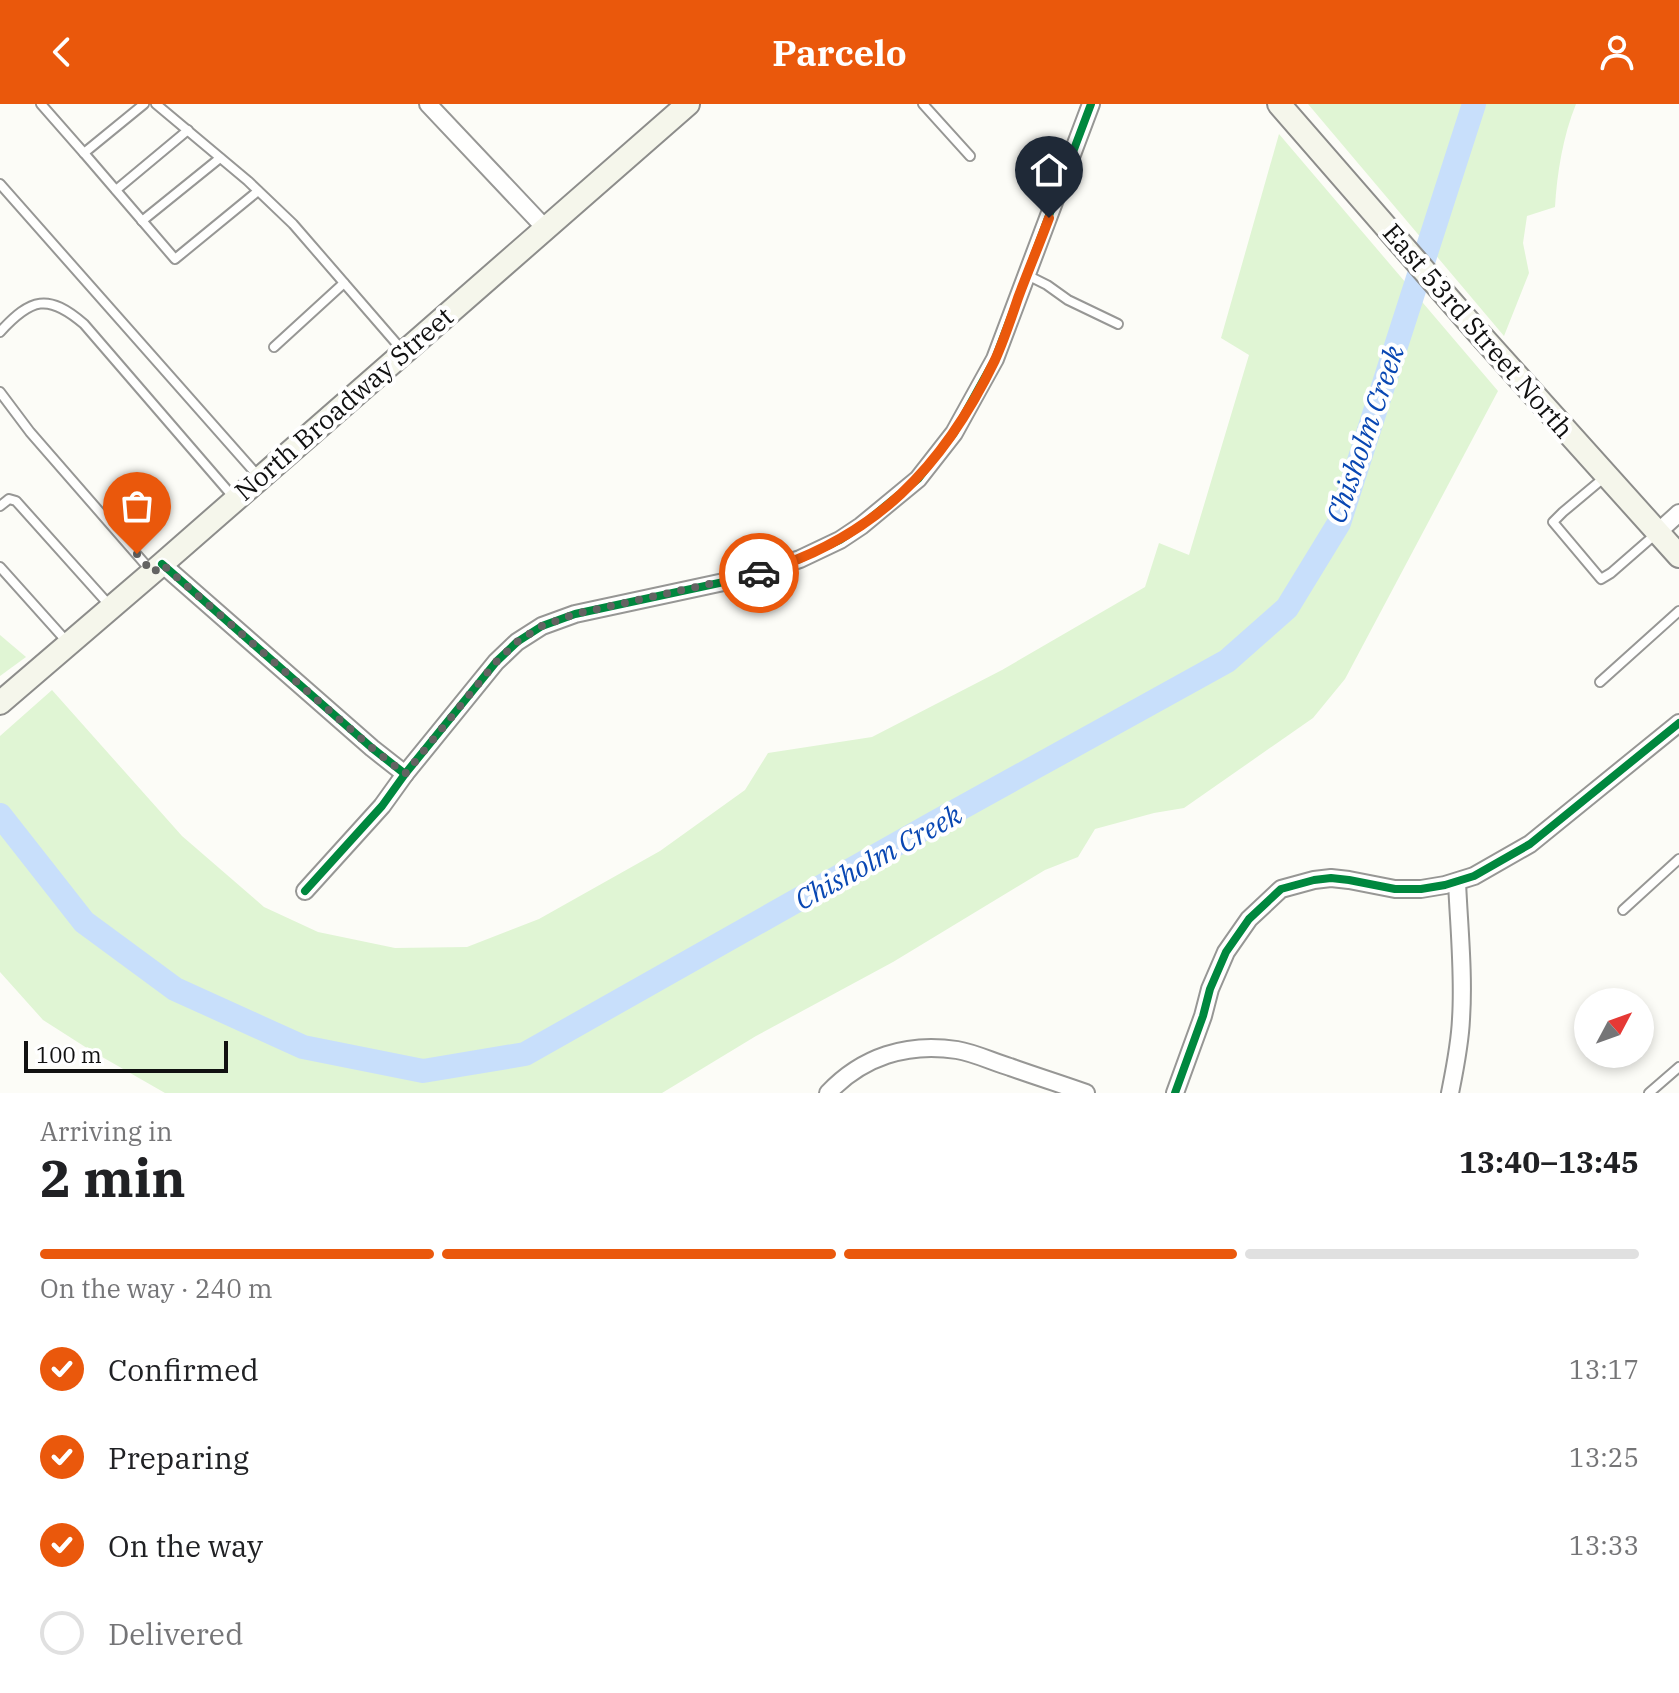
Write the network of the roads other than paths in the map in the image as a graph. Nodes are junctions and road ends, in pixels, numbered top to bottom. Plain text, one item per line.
1 (41, 104) edge
2 (144, 104) edge
3 (156, 104) edge
4 (428, 104) edge
5 (688, 104) edge
6 (923, 104) edge
7 (1091, 104) edge
8 (1279, 104) edge
9 (188, 130) junction
10 (84, 153) junction
11 (970, 156) dead end
12 (220, 158) junction
13 (0, 184) edge
14 (116, 190) junction
15 (258, 191) junction
16 (142, 221) junction
17 (546, 229) junction
18 (1027, 275) junction
19 (344, 283) junction
20 (1118, 324) dead end
21 (0, 332) edge
22 (274, 347) dead end
23 (404, 351) junction
24 (0, 392) edge
25 (1606, 475) junction
26 (260, 478) junction
27 (236, 499) junction
28 (0, 506) edge
29 (1679, 513) edge
30 (1658, 532) junction
31 (1679, 556) edge
32 (0, 567) edge
33 (157, 569) junction
34 (112, 608) junction
35 (1679, 611) edge
36 (70, 645) junction
37 (1600, 682) dead end
38 (0, 703) edge
39 (1678, 725) edge
40 (405, 774) junction
41 (1679, 859) edge
42 (1457, 882) junction
43 (305, 891) dead end
44 (1623, 910) dead end
45 (1679, 1067) edge
46 (828, 1093) edge
47 (1086, 1093) edge
48 (1175, 1093) edge
49 (1450, 1093) edge
50 (1649, 1093) edge

1 - 10 lane
2 - 10 lane
3 - 9 lane
4 - 17 street
5 - 17 main road, North Broadway Street
6 - 11 lane
7 - 18 street
8 - 25 main road, East 53rd Street North
9 - 12 lane
9 - 14 lane
10 - 14 lane
12 - 15 lane
12 - 16 lane
13 - 26 lane
14 - 16 lane
15 - 16 lane
15 - 19 lane
17 - 23 main road, North Broadway Street
18 - 20 lane
18 - 40 street
19 - 22 lane
19 - 23 lane
21 - 27 lane
23 - 26 main road, North Broadway Street
24 - 33 lane
25 - 30 main road, East 53rd Street North
25 - 30 lane
26 - 27 main road, North Broadway Street
27 - 33 main road, North Broadway Street
28 - 34 lane
29 - 30 street
30 - 31 main road, East 53rd Street North
32 - 36 lane
33 - 34 main road, North Broadway Street
33 - 40 street
34 - 36 main road, North Broadway Street
35 - 37 lane
36 - 38 main road, North Broadway Street
39 - 42 street
40 - 43 street
41 - 44 lane
42 - 48 street
42 - 49 street
45 - 50 lane
46 - 47 street

